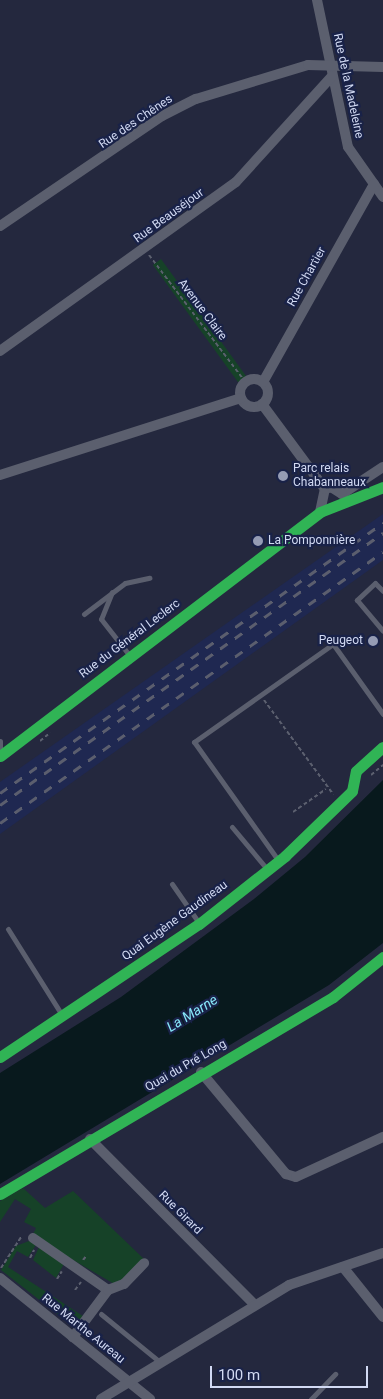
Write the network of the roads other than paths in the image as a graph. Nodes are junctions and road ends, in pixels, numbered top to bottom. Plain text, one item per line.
1 (317, 0) edge
2 (330, 65) junction
3 (383, 67) edge
4 (332, 76) junction
5 (374, 184) junction
6 (383, 197) edge
7 (0, 226) edge
8 (0, 351) edge
9 (262, 382) junction
10 (241, 398) junction
11 (262, 404) junction
12 (383, 467) edge
13 (0, 475) edge
14 (383, 487) edge
15 (324, 489) junction
16 (383, 495) edge
17 (331, 505) junction
18 (278, 545) junction
19 (149, 578) dead end
20 (383, 591) edge
21 (112, 592) junction
22 (84, 614) dead end
23 (383, 631) edge
24 (131, 656) junction
25 (383, 714) edge
26 (0, 741) edge
27 (383, 747) edge
28 (0, 748) edge
29 (0, 756) edge
30 (232, 827) dead end
31 (278, 861) junction
32 (267, 870) junction
33 (172, 884) dead end
34 (199, 924) junction
35 (8, 929) dead end
36 (383, 957) edge
37 (62, 1016) junction
38 (0, 1057) edge
39 (201, 1072) junction
40 (383, 1136) edge
41 (90, 1139) junction
42 (0, 1194) edge
43 (33, 1238) road end
44 (383, 1252) edge
45 (144, 1264) dead end
46 (343, 1267) junction
47 (0, 1278) edge
48 (108, 1290) junction
49 (254, 1304) junction
50 (101, 1314) dead end
51 (383, 1317) edge
52 (73, 1337) junction
53 (161, 1363) junction
54 (334, 1374) dead end
55 (129, 1382) junction
56 (101, 1399) edge
57 (150, 1399) edge
58 (311, 1399) edge

1 - 2 street, Rue de la Madeleine
2 - 3 street, Rue des Chênes
2 - 4 street, Rue de la Madeleine
2 - 7 street, Rue des Chênes
4 - 5 street, Rue de la Madeleine
4 - 8 street, Rue Beauséjour
5 - 6 street, Rue de la Madeleine
5 - 9 street, Rue Chartier
9 - 10 street
9 - 11 street
10 - 11 street
10 - 13 street
11 - 15 street
12 - 17 street
14 - 17 street
15 - 17 street
15 - 17 street
16 - 17 street
17 - 18 street
17 - 18 street
18 - 24 street, Rue du Général Leclerc
19 - 21 lane
20 - 23 lane
21 - 22 lane
21 - 24 lane
24 - 29 street, Rue du Général Leclerc
25 - 31 lane
26 - 28 lane
27 - 31 street, Quai Eugène Gaudineau
30 - 32 lane
31 - 32 street, Quai Eugène Gaudineau
32 - 34 street, Quai Eugène Gaudineau
33 - 34 lane
34 - 37 street, Quai Eugène Gaudineau
35 - 37 lane
36 - 39 street, Quai du Pré Long
37 - 38 street, Quai Eugène Gaudineau
39 - 40 street
39 - 41 street, Quai du Pré Long
41 - 42 street, Quai du Pré Long
41 - 49 street, Rue Girard
43 - 48 street
44 - 46 street
45 - 48 street
46 - 49 street
46 - 51 street
47 - 52 street, Rue Marthe Aureau
48 - 52 street
49 - 53 street
50 - 53 lane
52 - 55 street, Rue Marthe Aureau
53 - 55 street
54 - 58 lane
55 - 56 street
55 - 57 street, Rue Marthe Aureau

